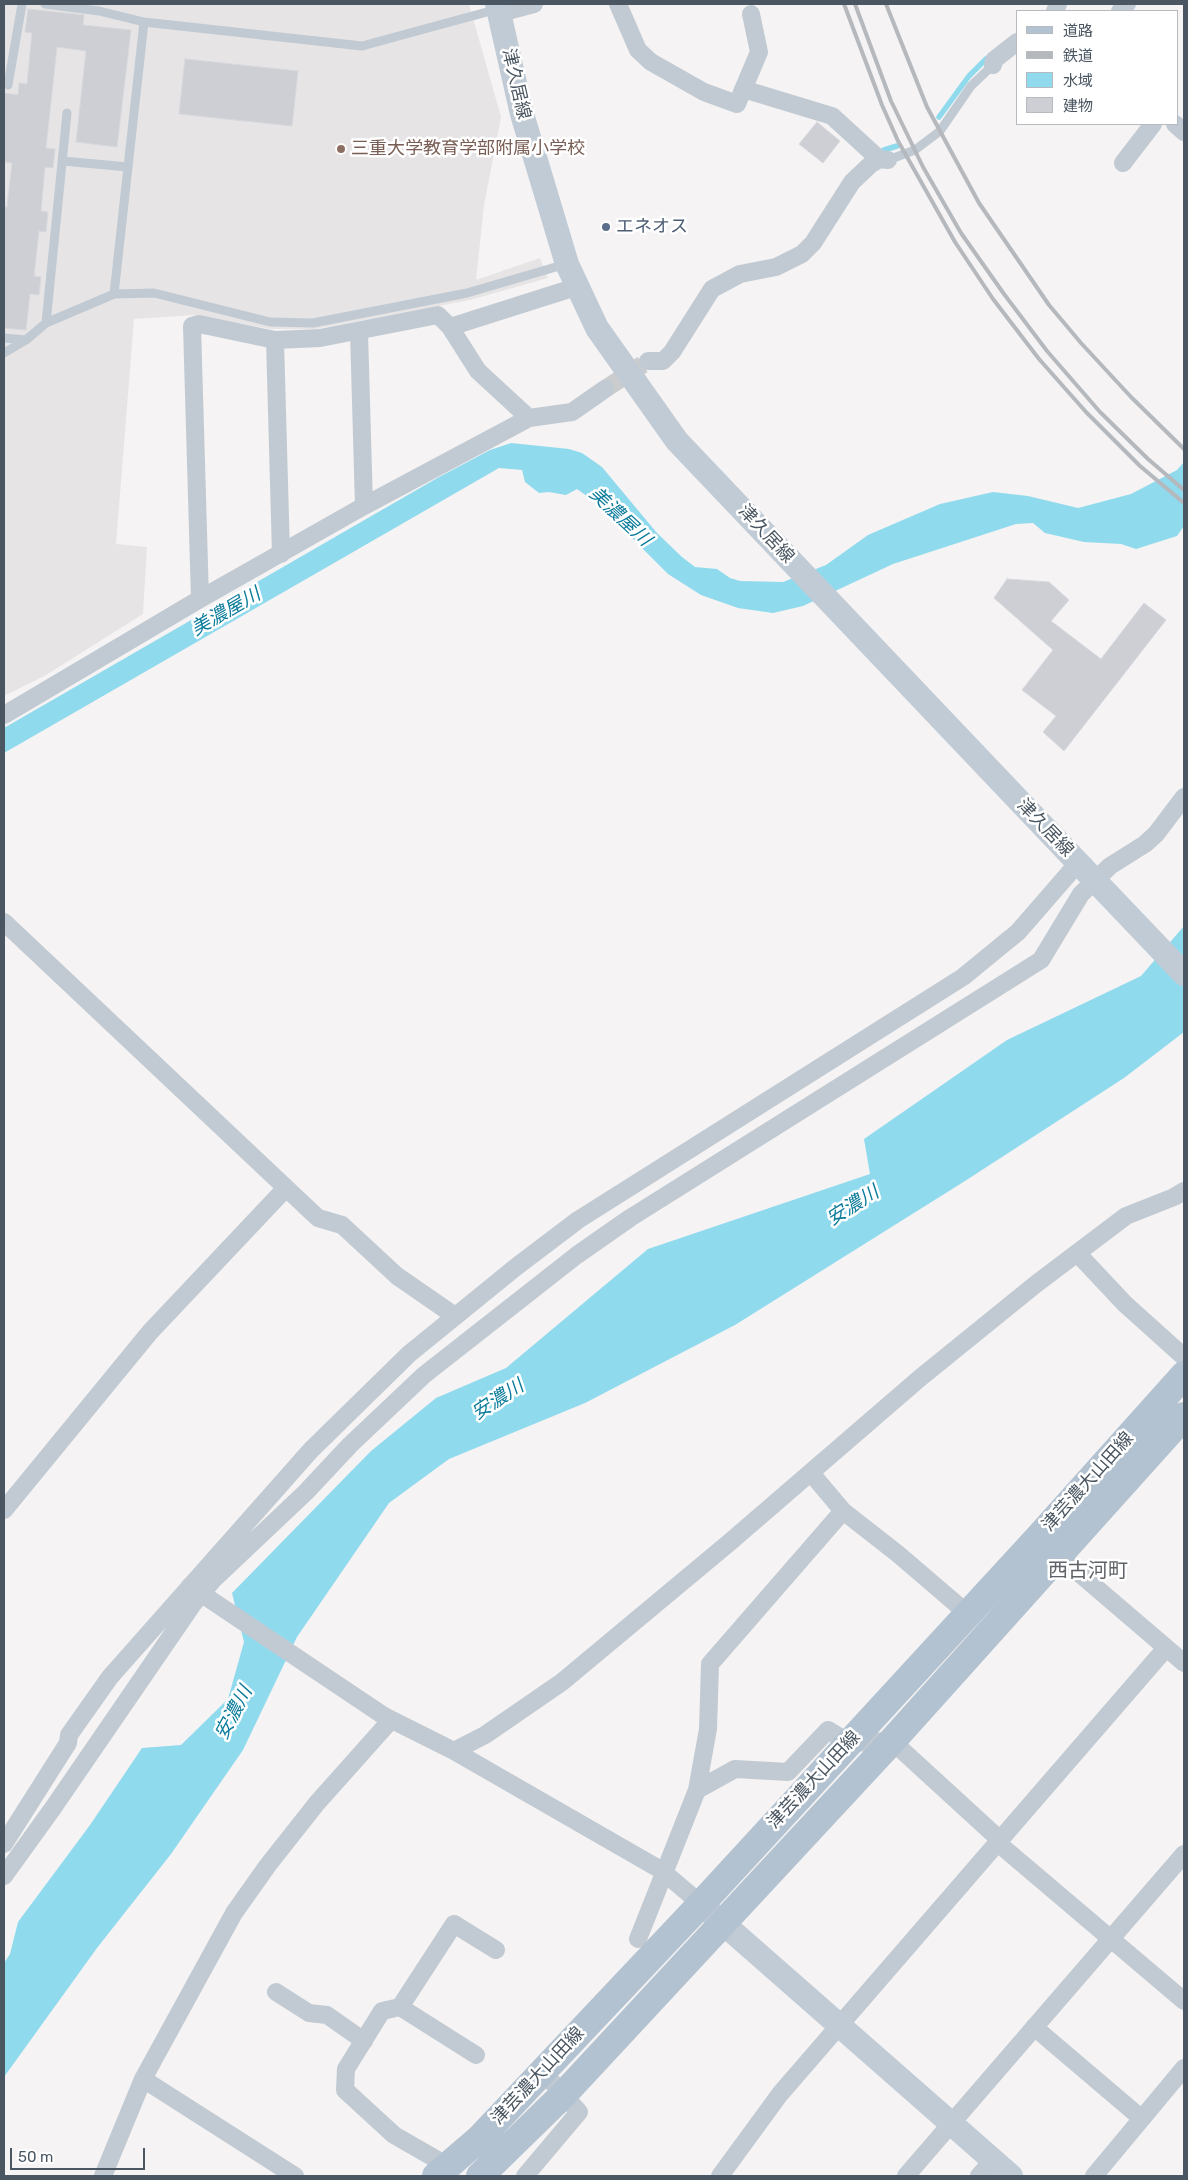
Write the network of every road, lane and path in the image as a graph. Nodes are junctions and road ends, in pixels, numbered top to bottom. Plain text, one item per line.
1 (22, 4) edge
2 (45, 4) edge
3 (534, 4) edge
4 (618, 4) edge
5 (498, 9) edge
6 (751, 14) dead end
7 (144, 22) junction
8 (1016, 43) edge
9 (993, 65) joint
10 (8, 85) dead end
11 (743, 89) junction
12 (67, 113) dead end
13 (1152, 125) edge
14 (884, 159) junction
15 (63, 160) junction
16 (1122, 163) dead end
17 (128, 167) junction
18 (566, 264) junction
19 (576, 286) junction
20 (114, 294) junction
21 (46, 323) junction
22 (450, 327) junction
23 (359, 332) junction
24 (4, 338) edge
25 (26, 340) junction
26 (275, 340) junction
27 (4, 353) edge
28 (648, 361) tunnel mouth
29 (605, 389) tunnel mouth
30 (529, 418) junction
31 (364, 506) junction
32 (281, 554) junction
33 (200, 599) junction
34 (4, 716) edge
35 (1184, 797) edge
36 (1080, 866) junction
37 (4, 922) edge
38 (1184, 974) edge
39 (286, 1188) junction
40 (1181, 1198) edge
41 (1078, 1254) junction
42 (455, 1316) junction
43 (1184, 1357) edge
44 (1184, 1375) edge
45 (1184, 1416) edge
46 (810, 1473) junction
47 (4, 1510) edge
48 (843, 1511) junction
49 (1038, 1538) junction
50 (1060, 1556) junction
51 (190, 1586) junction
52 (968, 1614) junction
53 (1166, 1648) junction
54 (1184, 1662) edge
55 (387, 1718) junction
56 (892, 1741) junction
57 (849, 1743) junction
58 (454, 1751) junction
59 (697, 1790) junction
60 (999, 1841) junction
61 (4, 1844) edge
62 (1184, 1854) edge
63 (664, 1872) junction
64 (4, 1876) edge
65 (701, 1904) junction
66 (723, 1923) junction
67 (638, 1938) dead end
68 (1111, 1939) junction
69 (496, 1950) dead end
70 (276, 1992) dead end
71 (1184, 2001) edge
72 (400, 2007) junction
73 (840, 2026) junction
74 (1034, 2027) junction
75 (364, 2040) junction
76 (476, 2055) dead end
77 (1184, 2068) edge
78 (543, 2072) junction
79 (143, 2080) junction
80 (564, 2094) junction
81 (1141, 2118) junction
82 (952, 2124) junction
83 (986, 2168) edge
84 (442, 2171) edge
85 (103, 2176) edge
86 (295, 2176) edge
87 (480, 2176) edge
88 (525, 2176) edge
89 (720, 2176) edge
90 (906, 2176) edge
91 (1011, 2176) edge
92 (1094, 2176) edge

1 - 10 lane
2 - 7 lane
3 - 5 street
4 - 11 street
5 - 7 lane
5 - 18 main road, 津久居線
6 - 11 street
7 - 17 lane
8 - 9 street
9 - 14 lane
11 - 14 street
12 - 15 lane
13 - 16 street
14 - 28 street
15 - 17 lane
15 - 21 lane
17 - 20 lane
18 - 19 main road, 津久居線
18 - 20 lane
19 - 22 street
19 - 36 main road, 津久居線
20 - 21 lane
21 - 25 lane
22 - 23 street
22 - 30 street
23 - 26 street
23 - 31 street
24 - 25 lane
25 - 27 lane
26 - 32 street
26 - 33 street
29 - 30 street
30 - 31 street
31 - 32 street
32 - 33 street
33 - 34 street
35 - 64 street
36 - 38 main road, 津久居線, bridge
36 - 42 street
37 - 39 street
39 - 42 street
39 - 47 street
40 - 41 street
41 - 43 street
41 - 46 street
42 - 51 street
44 - 49 main road, 津芸濃大山田線
45 - 50 main road, 津芸濃大山田線
46 - 48 street
46 - 58 street
48 - 52 street
48 - 59 street
49 - 50 street
49 - 52 main road, 津芸濃大山田線
50 - 53 street
50 - 56 main road, 津芸濃大山田線
51 - 55 street, bridge
51 - 61 street
52 - 57 main road, 津芸濃大山田線
53 - 54 street
53 - 60 street
55 - 58 street
55 - 79 street
56 - 57 street
56 - 60 street
56 - 66 main road, 津芸濃大山田線
57 - 59 street
57 - 65 main road, 津芸濃大山田線
58 - 63 street
59 - 63 street
60 - 68 street
60 - 73 street
62 - 68 street
63 - 65 street
63 - 67 street
65 - 66 main road
65 - 78 main road, 津芸濃大山田線
66 - 73 main road
66 - 80 main road, 津芸濃大山田線
68 - 71 street
68 - 74 street
69 - 72 street
70 - 75 street
72 - 75 street
72 - 76 street
73 - 82 main road
73 - 89 street
74 - 81 street
74 - 82 street
75 - 84 street
77 - 81 street
78 - 80 street
78 - 84 main road, 津芸濃大山田線
79 - 85 street
79 - 86 street
80 - 87 main road, 津芸濃大山田線
80 - 88 street
81 - 92 street
82 - 83 main road
82 - 90 street
83 - 91 main road

